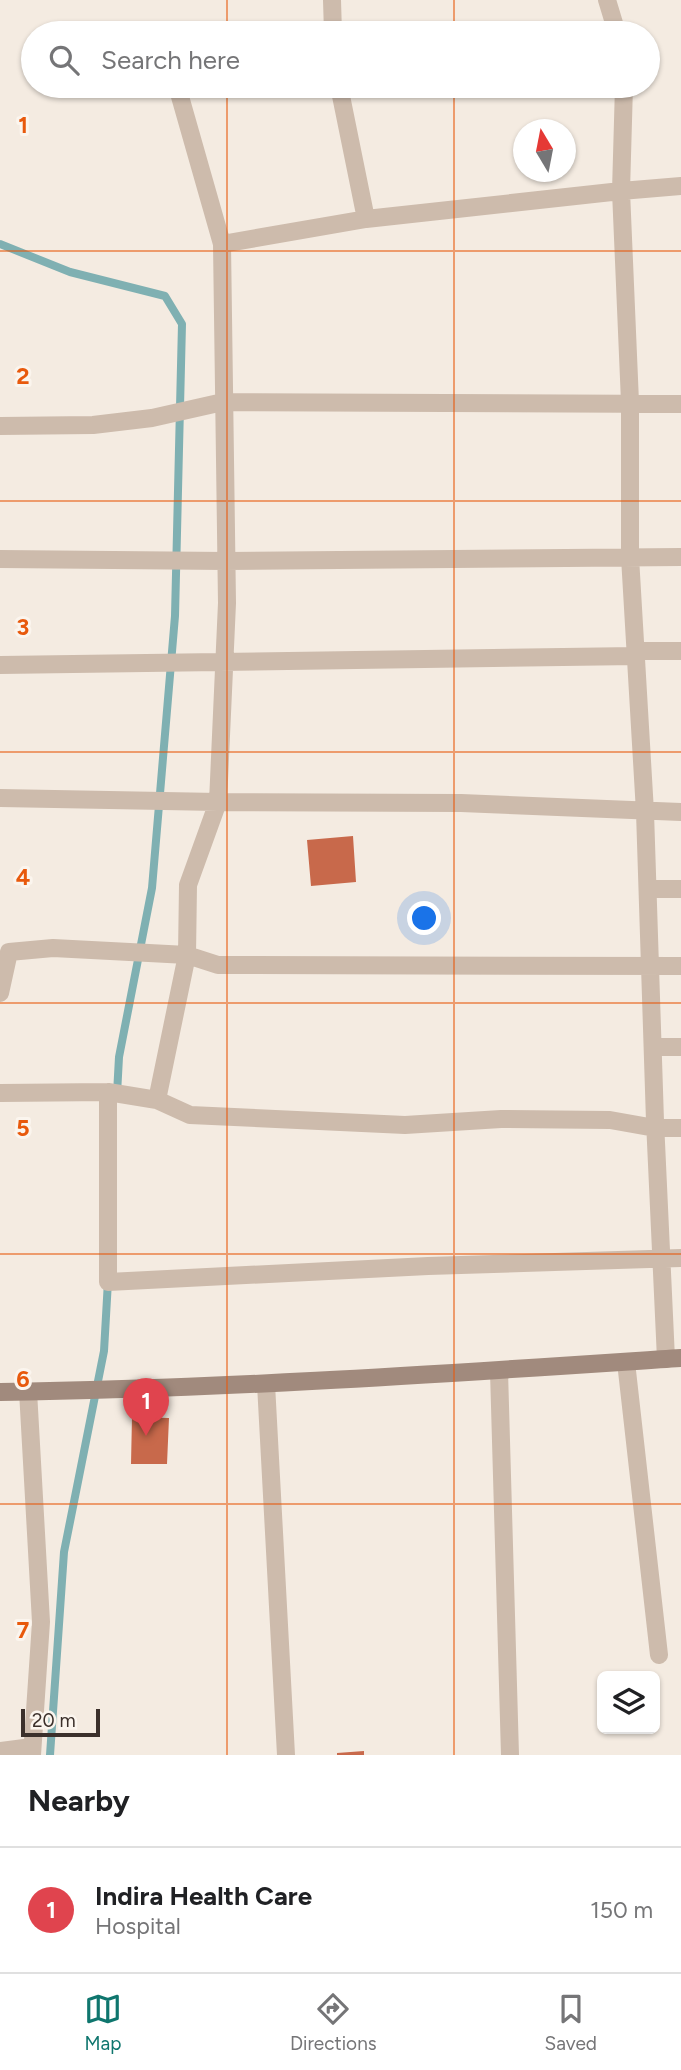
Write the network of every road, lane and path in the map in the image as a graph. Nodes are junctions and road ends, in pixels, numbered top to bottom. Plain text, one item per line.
1 (332, 0) edge
2 (607, 0) edge
3 (333, 21) edge
4 (613, 21) edge
5 (180, 98) edge
6 (341, 98) edge
7 (624, 98) edge
8 (681, 186) edge
9 (621, 191) junction
10 (366, 219) junction
11 (222, 244) junction
12 (223, 402) junction
13 (630, 402) junction
14 (681, 404) edge
15 (0, 426) edge
16 (630, 557) junction
17 (681, 557) edge
18 (0, 559) edge
19 (226, 561) junction
20 (681, 652) edge
21 (636, 654) junction
22 (224, 662) junction
23 (0, 665) edge
24 (0, 799) edge
25 (218, 803) junction
26 (645, 812) junction
27 (681, 812) edge
28 (648, 889) junction
29 (681, 889) edge
30 (187, 955) junction
31 (651, 964) junction
32 (681, 966) edge
33 (0, 993) edge
34 (653, 1047) junction
35 (681, 1047) edge
36 (0, 1093) edge
37 (107, 1093) junction
38 (157, 1100) junction
39 (655, 1128) junction
40 (681, 1128) edge
41 (681, 1258) edge
42 (662, 1260) junction
43 (674, 1359) edge
44 (626, 1362) junction
45 (499, 1371) junction
46 (267, 1384) junction
47 (28, 1391) junction
48 (0, 1392) edge
49 (659, 1655) dead end
50 (0, 1751) edge
51 (32, 1751) edge
52 (286, 1755) edge
53 (510, 1755) edge

1 - 3 street
2 - 4 street
5 - 11 street
6 - 10 street
7 - 9 street
8 - 9 street
9 - 10 street
9 - 13 street
10 - 11 street
11 - 12 street
12 - 13 street
12 - 15 street
12 - 19 street
13 - 14 street
13 - 16 street
16 - 17 street
16 - 19 street
16 - 21 street
18 - 19 street
19 - 22 street
20 - 21 street
21 - 22 street
21 - 26 street
22 - 23 street
22 - 25 street
24 - 25 street
25 - 26 street
25 - 30 street
26 - 27 street
26 - 28 street
28 - 29 street
28 - 31 street
30 - 31 street
30 - 33 street
30 - 38 street
31 - 32 street
31 - 34 street
34 - 35 street
34 - 39 street
36 - 37 street
37 - 38 street
37 - 42 street
38 - 39 street
39 - 40 street
39 - 42 street
41 - 42 street
42 - 43 street
43 - 44 street
44 - 45 street
44 - 49 street
45 - 46 street
45 - 53 street
46 - 47 street
46 - 52 street
47 - 48 street
47 - 51 street
50 - 51 street

